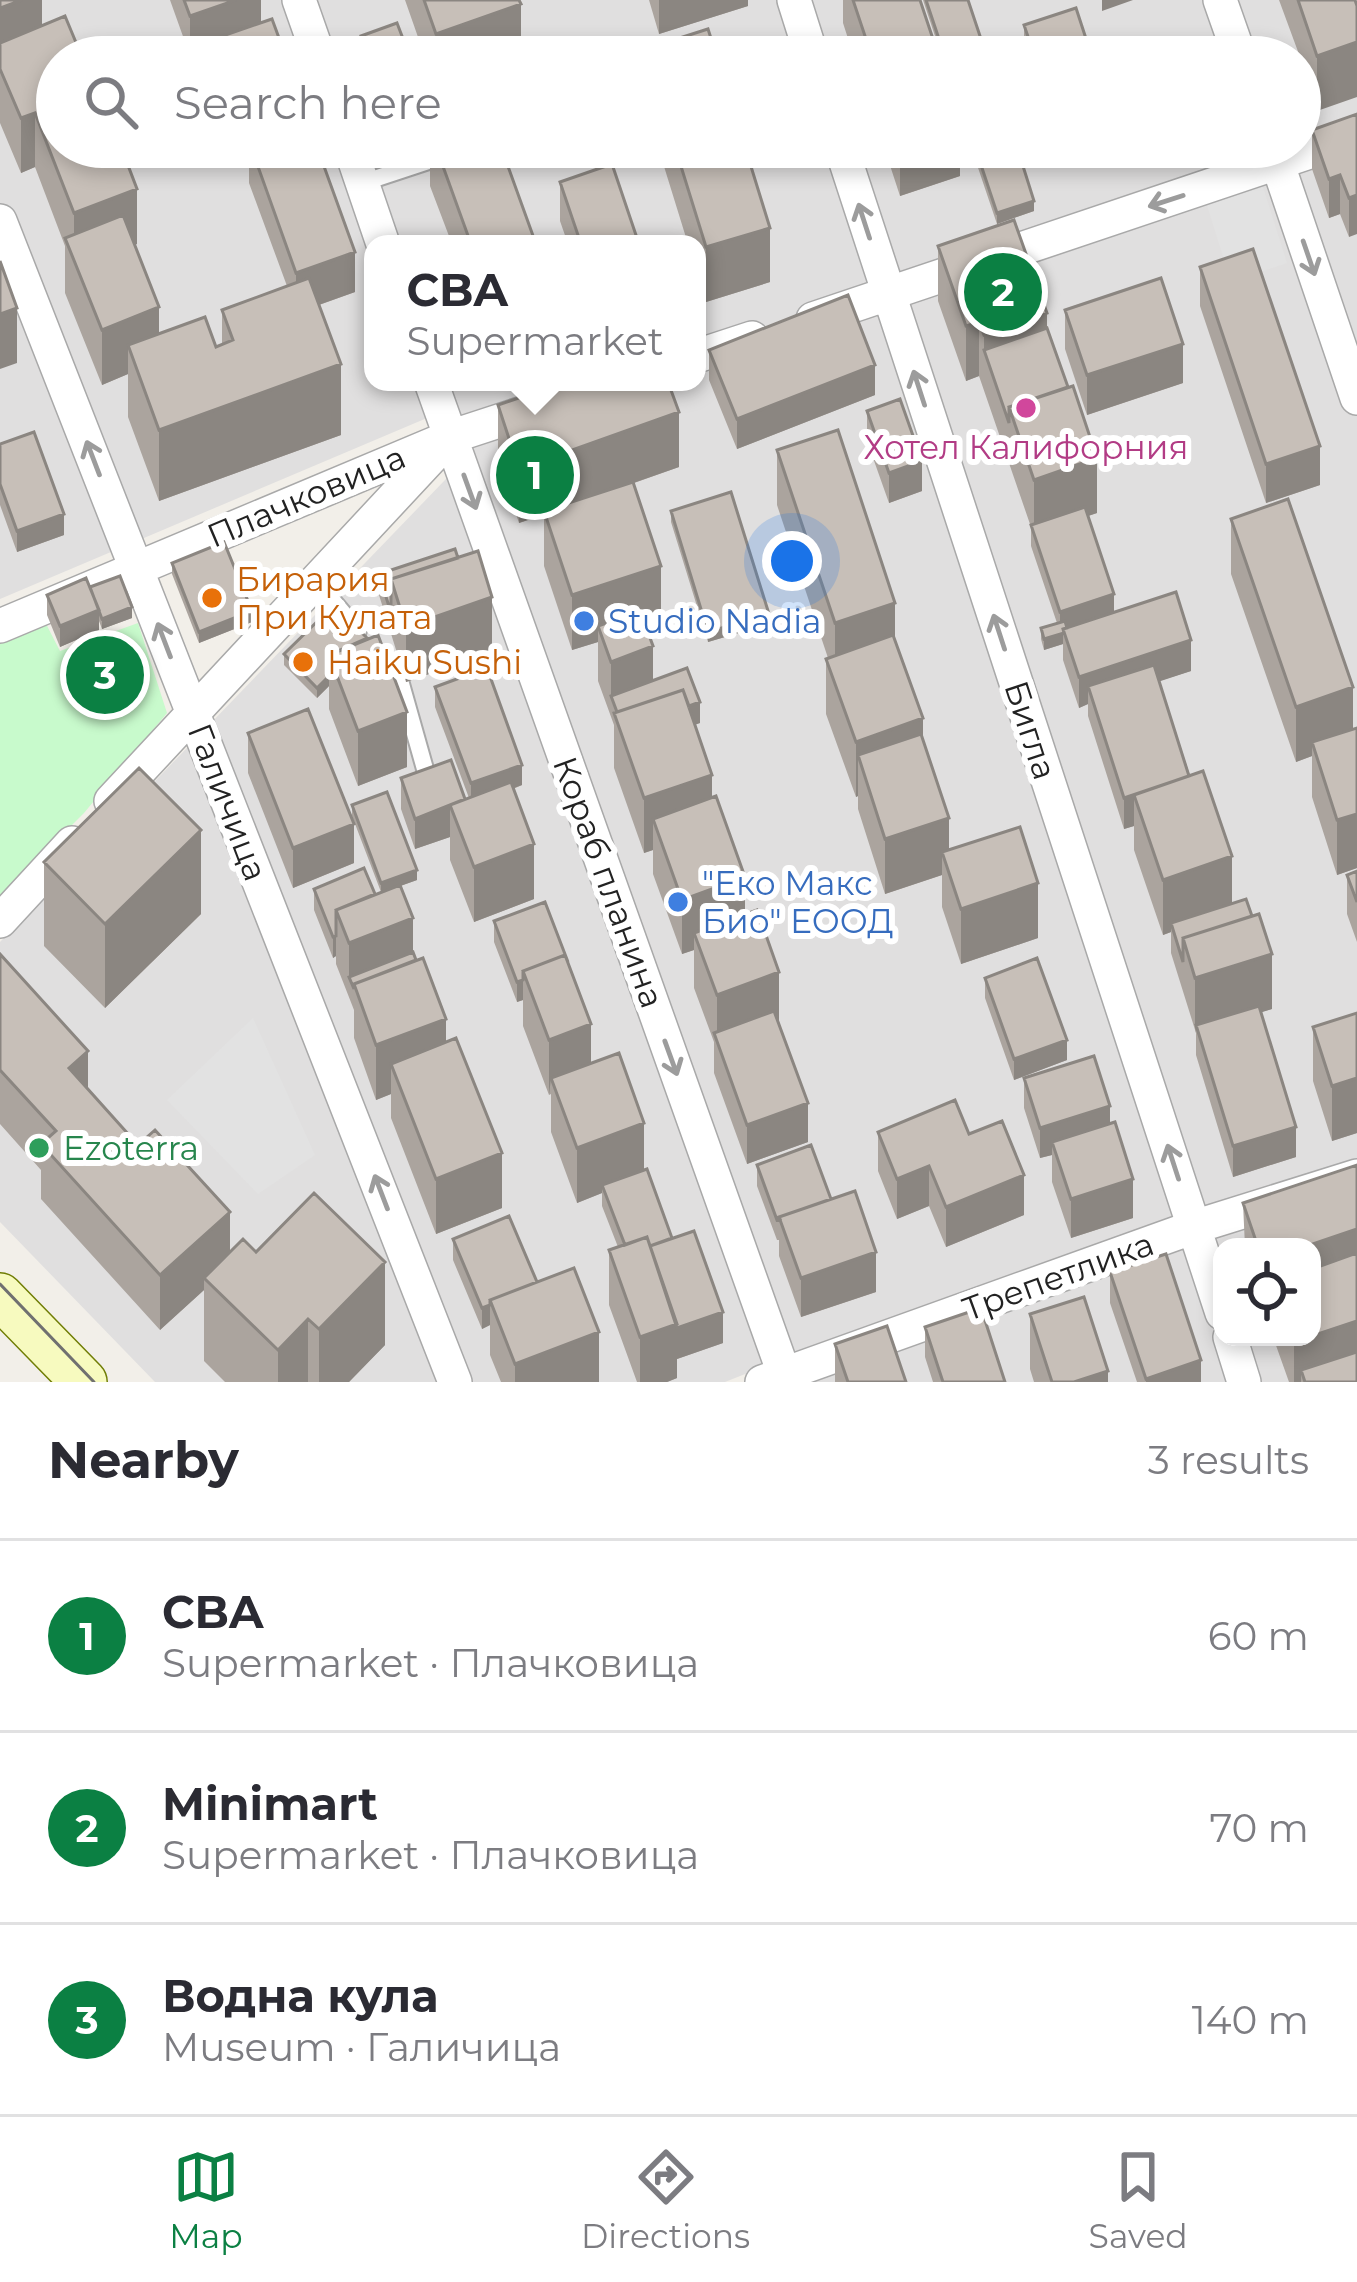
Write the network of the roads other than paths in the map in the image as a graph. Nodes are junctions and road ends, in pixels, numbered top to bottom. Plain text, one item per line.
1 (299, 0) edge
2 (794, 0) edge
3 (1220, 0) edge
4 (312, 36) edge
5 (805, 36) edge
6 (1233, 36) edge
7 (1357, 136) edge
8 (1321, 145) edge
9 (357, 168) edge
10 (407, 168) edge
11 (848, 168) edge
12 (1241, 168) edge
13 (1279, 168) edge
14 (362, 183) junction
15 (0, 221) edge
16 (380, 235) edge
17 (888, 294) junction
18 (706, 353) edge
19 (434, 391) edge
20 (591, 391) edge
21 (1357, 398) edge
22 (450, 437) junction
23 (136, 567) junction
24 (316, 580) junction
25 (0, 626) edge
26 (193, 712) junction
27 (425, 770) edge
28 (0, 921) edge
29 (1357, 1176) edge
30 (1194, 1227) junction
31 (1213, 1285) edge
32 (0, 1296) edge
33 (1233, 1346) edge
34 (778, 1379) edge
35 (83, 1382) edge
36 (455, 1382) edge
37 (1244, 1382) edge

1 - 4 street
2 - 5 street
3 - 6 street
7 - 8 street
9 - 14 street
10 - 14 lane
17 -> 11 street, Бигла
12 -> 17 street
13 -> 21 street
14 - 16 street
23 -> 15 street, Галичица
17 - 18 street
30 -> 17 street, Бигла
19 - 22 street, Кораб планина
20 - 22 street, Плачковица
22 - 23 street, Плачковица
22 - 24 street
22 -> 34 street, Кораб планина
23 - 25 street, Плачковица
26 -> 23 street, Галичица
24 - 26 street
24 - 27 lane
26 - 28 street
36 -> 26 street, Галичица
29 - 30 street, Трепетлика
30 - 31 street, Бигла
30 - 34 street, Трепетлика
32 - 35 street
33 - 37 street

